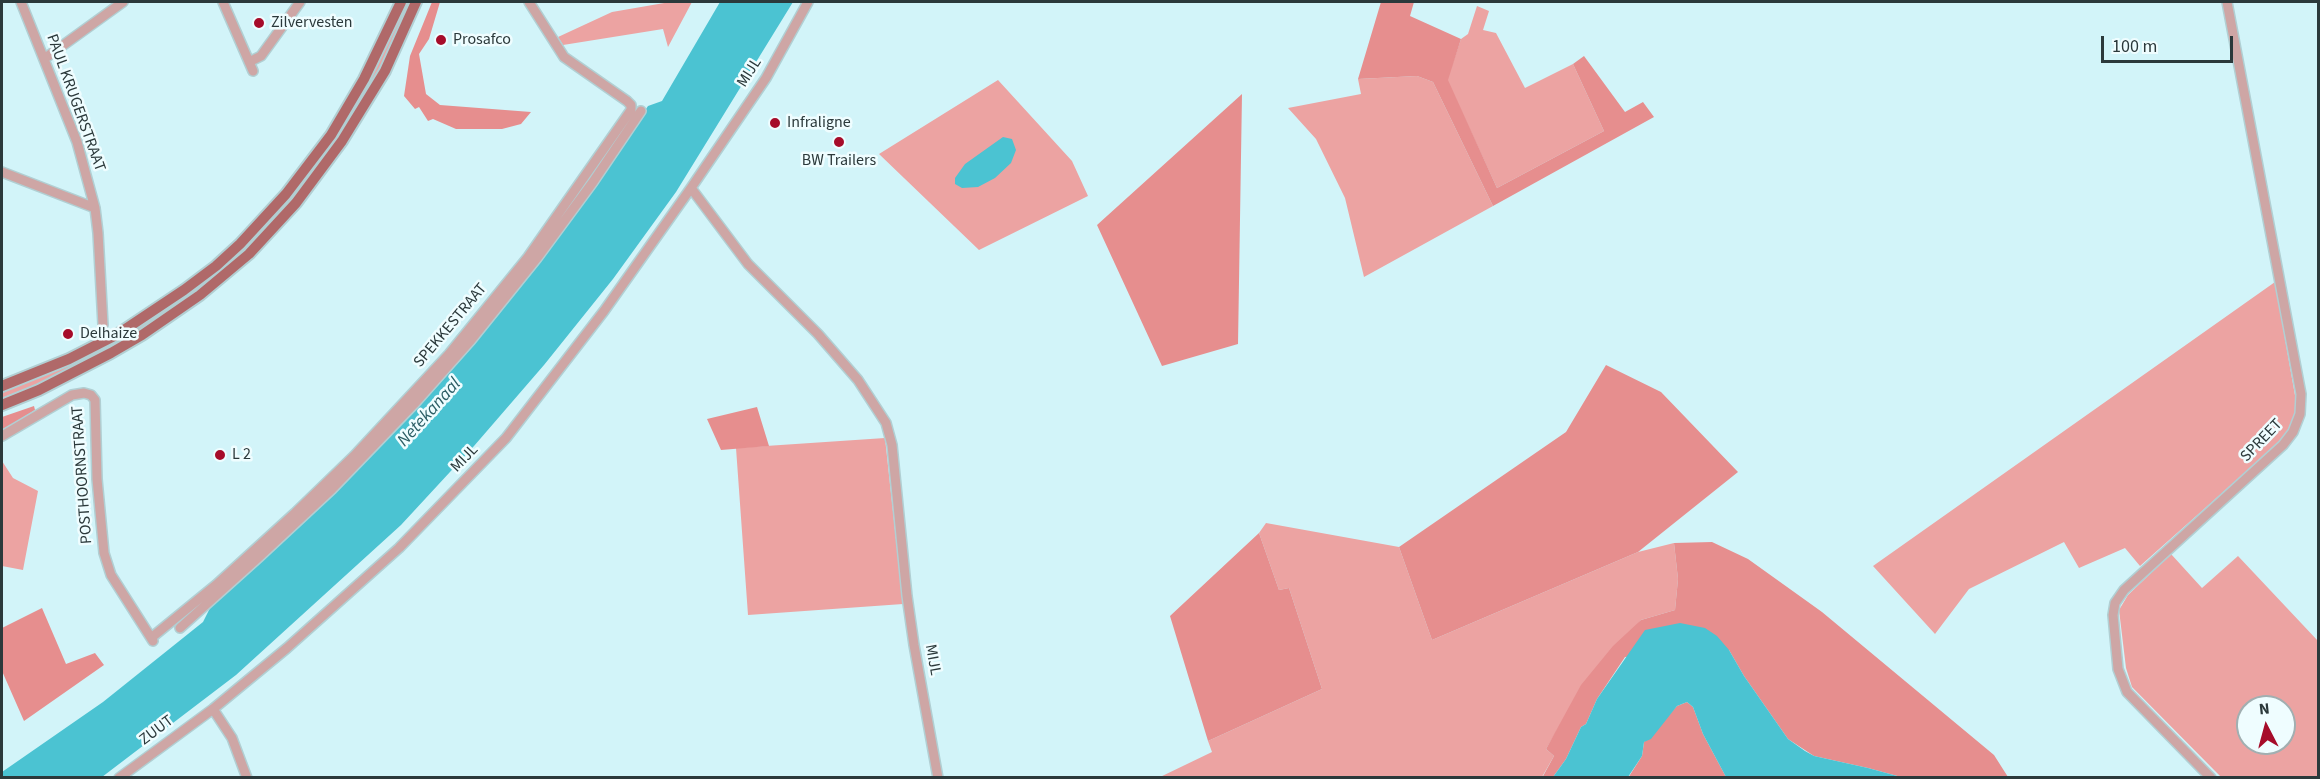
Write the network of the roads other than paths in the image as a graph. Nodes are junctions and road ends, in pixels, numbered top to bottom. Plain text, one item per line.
1 (21, 2) edge
2 (123, 2) edge
3 (223, 2) edge
4 (300, 2) edge
5 (401, 2) edge
6 (416, 2) edge
7 (529, 2) edge
8 (808, 2) edge
9 (2227, 2) edge
10 (44, 59) junction
11 (641, 111) dead end
12 (2, 172) edge
13 (691, 188) junction
14 (95, 208) junction
15 (103, 325) dead end
16 (2, 386) edge
17 (2, 405) edge
18 (2, 436) edge
19 (180, 628) dead end
20 (152, 640) joint
21 (213, 709) junction
22 (119, 777) edge
23 (247, 777) edge
24 (939, 777) edge
25 (2211, 777) edge

1 - 10 street, PAUL KRUGERSTRAAT
2 - 10 street
3 - 4 street
5 - 16 main road
6 - 17 main road
7 - 20 street, SPEKKESTRAAT
8 - 13 street, MIJL
9 - 25 street, SPREET
10 - 14 street, PAUL KRUGERSTRAAT
11 - 19 street
12 - 14 street
13 - 21 street, MIJL
13 - 24 street, MIJL
14 - 15 street, PAUL KRUGERSTRAAT
18 - 20 street, POSTHOORNSTRAAT
21 - 22 street, ZUUT
21 - 23 street

